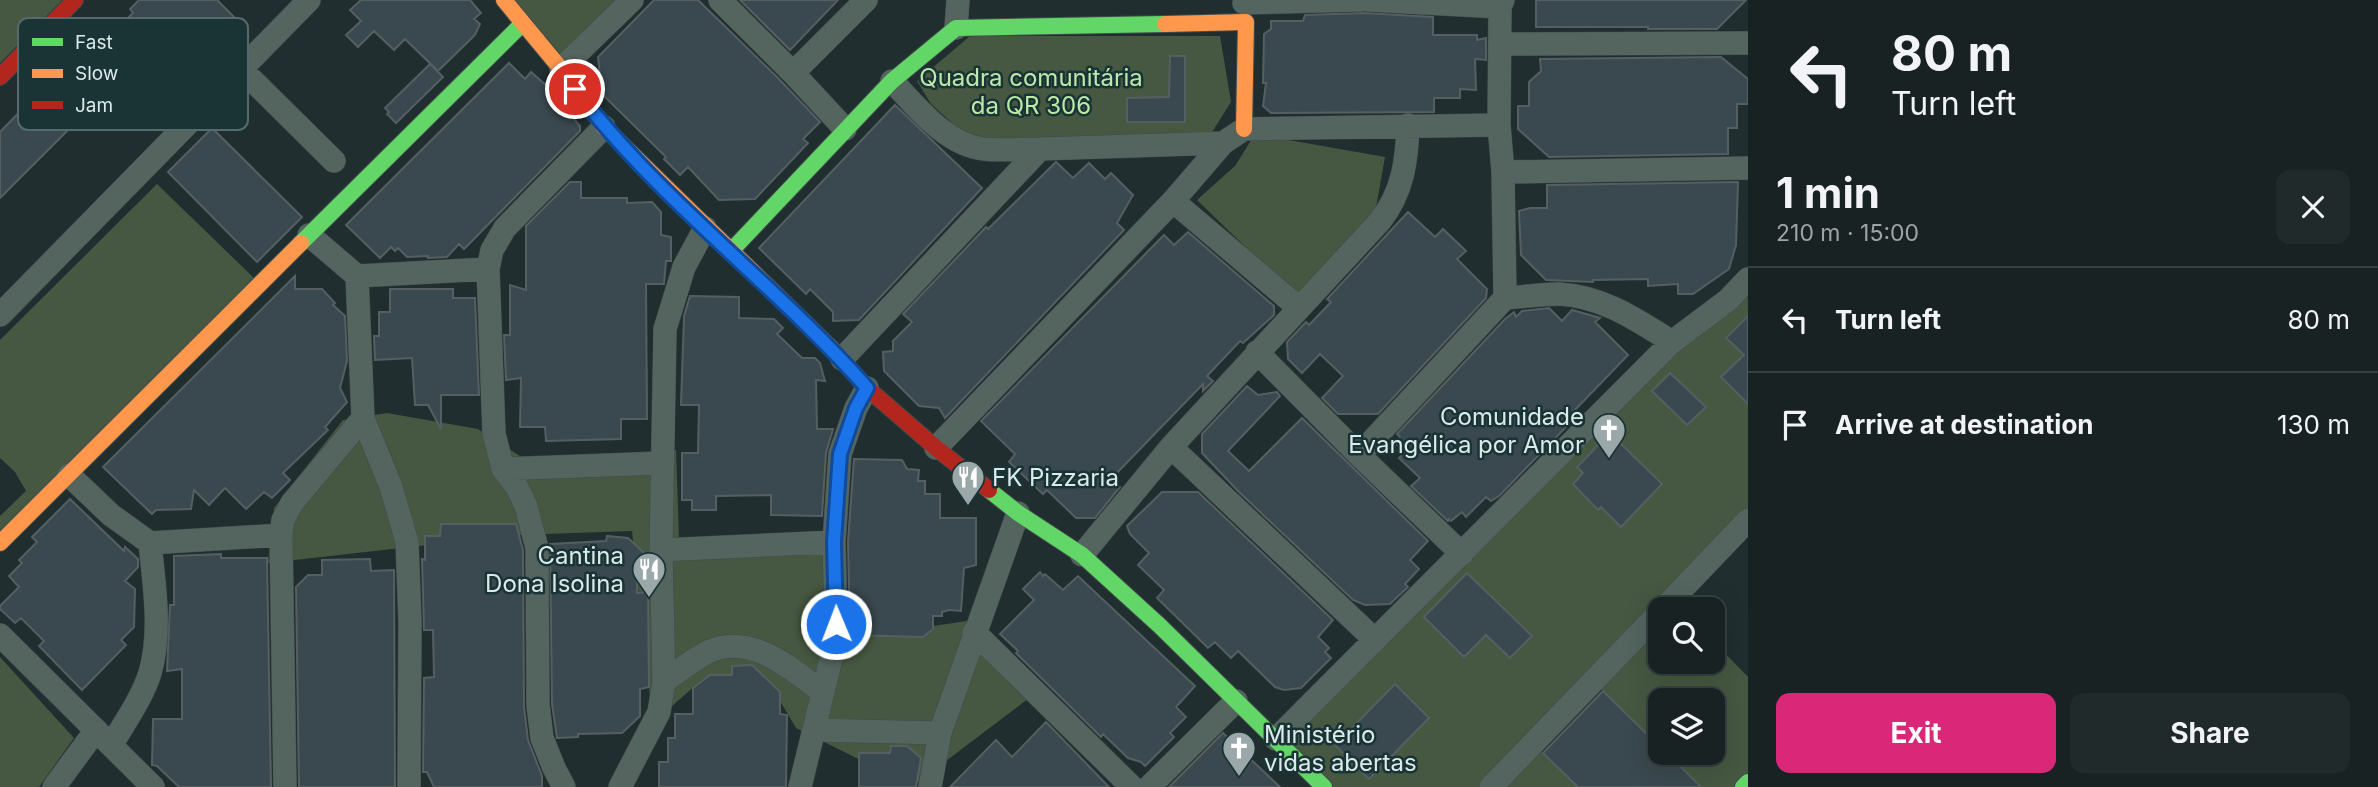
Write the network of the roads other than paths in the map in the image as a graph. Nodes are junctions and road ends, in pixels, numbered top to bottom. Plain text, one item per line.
1 (75, 0) edge
2 (309, 0) edge
3 (504, 0) edge
4 (632, 0) edge
5 (720, 0) edge
6 (866, 0) edge
7 (958, 0) edge
8 (1361, 0) edge
9 (1367, 0) edge
10 (1501, 4) edge
11 (1245, 8) edge
12 (57, 18) edge
13 (522, 24) junction
14 (956, 28) junction
15 (1748, 43) edge
16 (1501, 44) junction
17 (18, 59) edge
18 (248, 62) edge
19 (561, 69) junction
20 (793, 73) junction
21 (248, 76) edge
22 (0, 77) edge
23 (892, 81) junction
24 (1408, 125) junction
25 (1499, 125) junction
26 (604, 127) junction
27 (1244, 128) junction
28 (845, 129) junction
29 (181, 130) edge
30 (1223, 143) junction
31 (1040, 149) junction
32 (334, 161) dead end
33 (1748, 168) edge
34 (1503, 172) junction
35 (1173, 201) junction
36 (705, 228) junction
37 (309, 235) junction
38 (730, 252) junction
39 (488, 269) junction
40 (357, 276) junction
41 (1748, 279) edge
42 (1505, 298) junction
43 (1299, 308) junction
44 (0, 315) edge
45 (1672, 342) junction
46 (1257, 352) junction
47 (842, 359) junction
48 (867, 388) junction
49 (362, 418) junction
50 (1171, 447) junction
51 (936, 448) junction
52 (1359, 455) junction
53 (663, 463) junction
54 (503, 469) junction
55 (69, 475) junction
56 (1018, 513) junction
57 (1748, 520) edge
58 (281, 535) junction
59 (834, 542) junction
60 (0, 543) edge
61 (150, 543) junction
62 (661, 550) junction
63 (1462, 554) junction
64 (1082, 555) junction
65 (1674, 597) edge
66 (1648, 624) edge
67 (974, 632) junction
68 (0, 635) edge
69 (1375, 640) junction
70 (664, 682) junction
71 (822, 692) junction
72 (1236, 701) junction
73 (814, 730) junction
74 (940, 733) junction
75 (104, 737) junction
76 (1276, 739) junction
77 (1748, 782) edge
78 (54, 787) edge
79 (153, 787) edge
80 (285, 787) edge
81 (409, 787) edge
82 (564, 787) edge
83 (620, 787) edge
84 (800, 787) edge
85 (930, 787) edge
86 (1132, 787) edge
87 (1149, 787) edge
88 (1324, 787) edge
89 (1491, 787) edge
90 (1743, 787) edge

1 - 12 street
2 - 18 street
3 - 13 street
4 - 19 street
5 - 20 street
6 - 20 street
7 - 14 street
8 - 11 street
9 - 10 street
10 - 16 street
11 - 14 street
11 - 27 street
13 - 19 street
13 - 37 street
14 - 23 street
15 - 16 street
16 - 25 street
17 - 22 street
19 - 26 street
20 - 28 street
21 - 32 street
23 - 28 street
23 - 31 street
24 - 25 street
24 - 27 street
24 - 43 street
25 - 34 street
26 - 36 street
26 - 39 street
27 - 30 street
28 - 38 street
29 - 44 street
30 - 31 street
30 - 35 street
31 - 47 street
33 - 34 street
34 - 42 street
35 - 43 street
35 - 51 street
36 - 38 street
36 - 53 street
37 - 40 street
37 - 55 street
38 - 47 street
39 - 40 street
39 - 54 street
40 - 49 street
41 - 45 street
42 - 45 street
42 - 52 street
43 - 46 street
45 - 63 street
46 - 50 street
46 - 52 street
47 - 48 street
48 - 51 street
48 - 59 street
49 - 58 street
49 - 81 street
50 - 64 street
50 - 69 street
51 - 56 street
52 - 63 street
53 - 54 street
53 - 62 street
54 - 82 street
55 - 60 street
55 - 61 street
56 - 64 street
56 - 67 street
57 - 65 street
58 - 61 street
58 - 80 street
59 - 62 street
59 - 71 street
61 - 75 street
62 - 70 street
63 - 69 street
64 - 72 street
66 - 89 street
67 - 74 street
67 - 86 street
68 - 75 street
69 - 76 street
70 - 71 street
70 - 83 street
71 - 73 street
72 - 76 street
72 - 87 street
73 - 74 street
73 - 84 street
74 - 85 street
75 - 78 street
75 - 79 street
76 - 88 street
77 - 90 street

